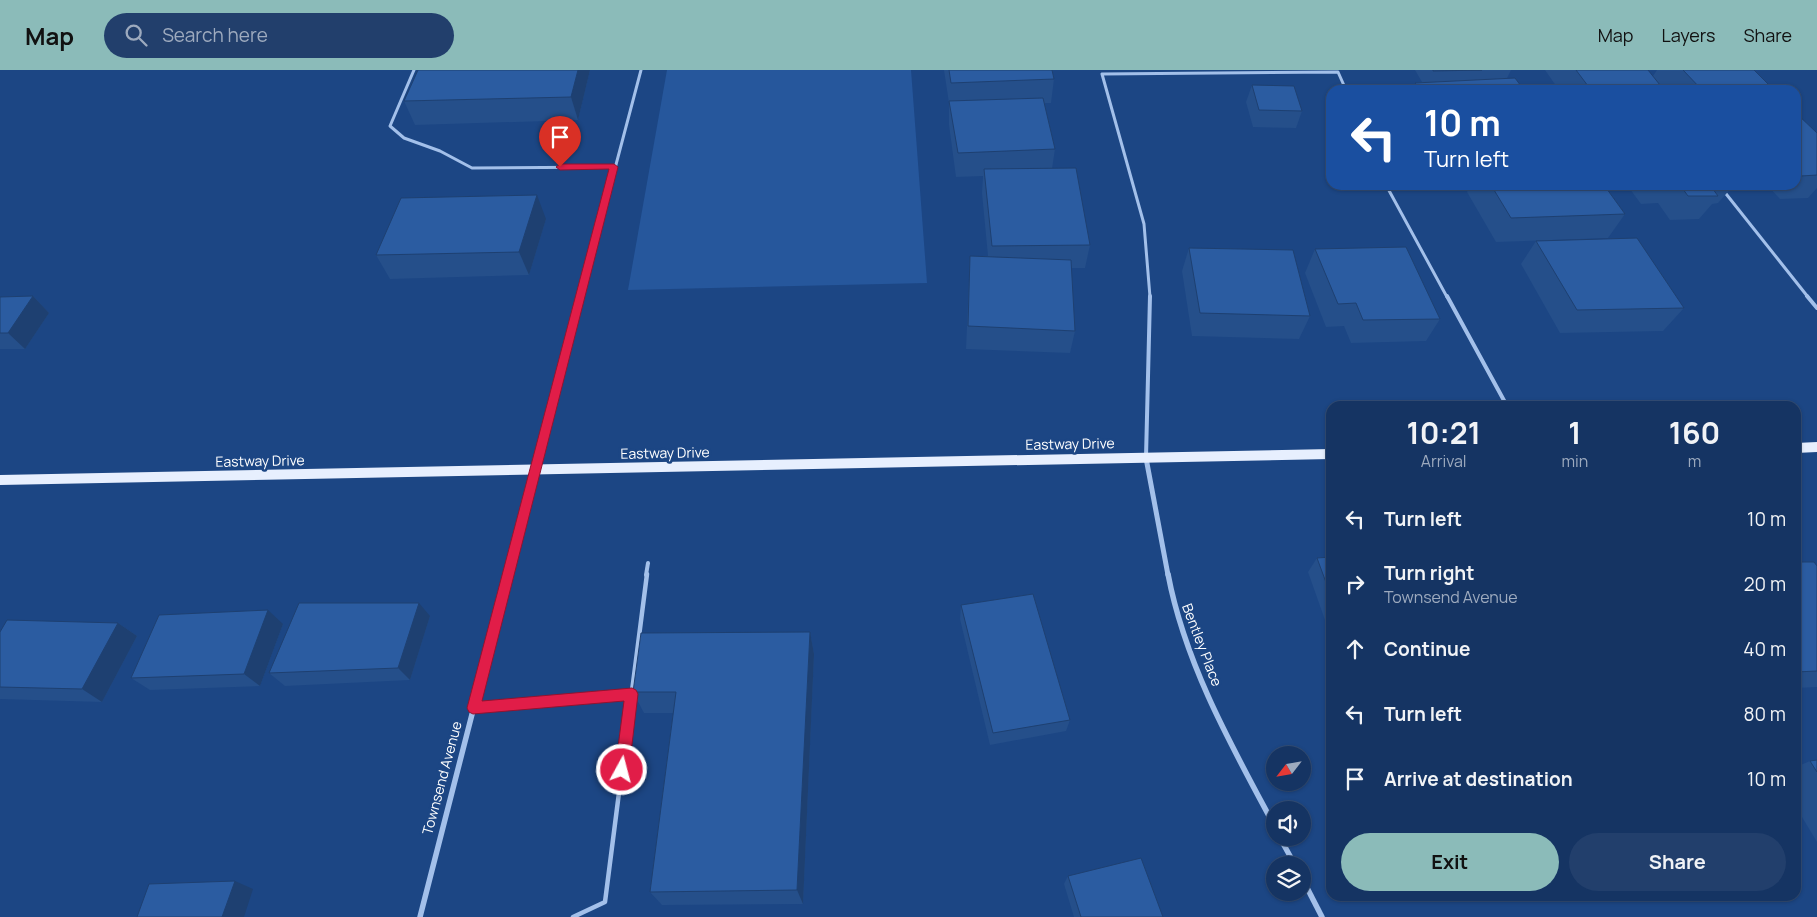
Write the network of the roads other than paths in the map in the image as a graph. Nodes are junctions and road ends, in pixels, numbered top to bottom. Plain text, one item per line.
1 (414, 70) edge
2 (641, 70) edge
3 (1344, 85) edge
4 (440, 150) joint
5 (614, 167) junction
6 (1389, 190) edge
7 (1723, 190) edge
8 (1817, 308) edge
9 (1504, 401) edge
10 (1817, 447) edge
11 (1801, 448) edge
12 (1326, 454) edge
13 (1146, 457) junction
14 (535, 471) junction
15 (0, 480) edge
16 (648, 563) dead end
17 (632, 694) junction
18 (473, 708) junction
19 (1266, 811) edge
20 (1311, 896) edge
21 (420, 917) edge
22 (573, 917) edge
23 (1322, 917) edge

1 - 4 lane
2 - 5 lane
3 - 13 lane
4 - 5 lane
5 - 14 lane
6 - 9 lane
7 - 8 lane
10 - 11 main road
12 - 13 main road, Eastway Drive
13 - 14 main road, Eastway Drive
13 - 19 street, Bentley Place
14 - 15 main road, Eastway Drive
14 - 18 street, Townsend Avenue
16 - 17 lane
17 - 18 lane
17 - 22 lane
18 - 21 street, Townsend Avenue
20 - 23 street

